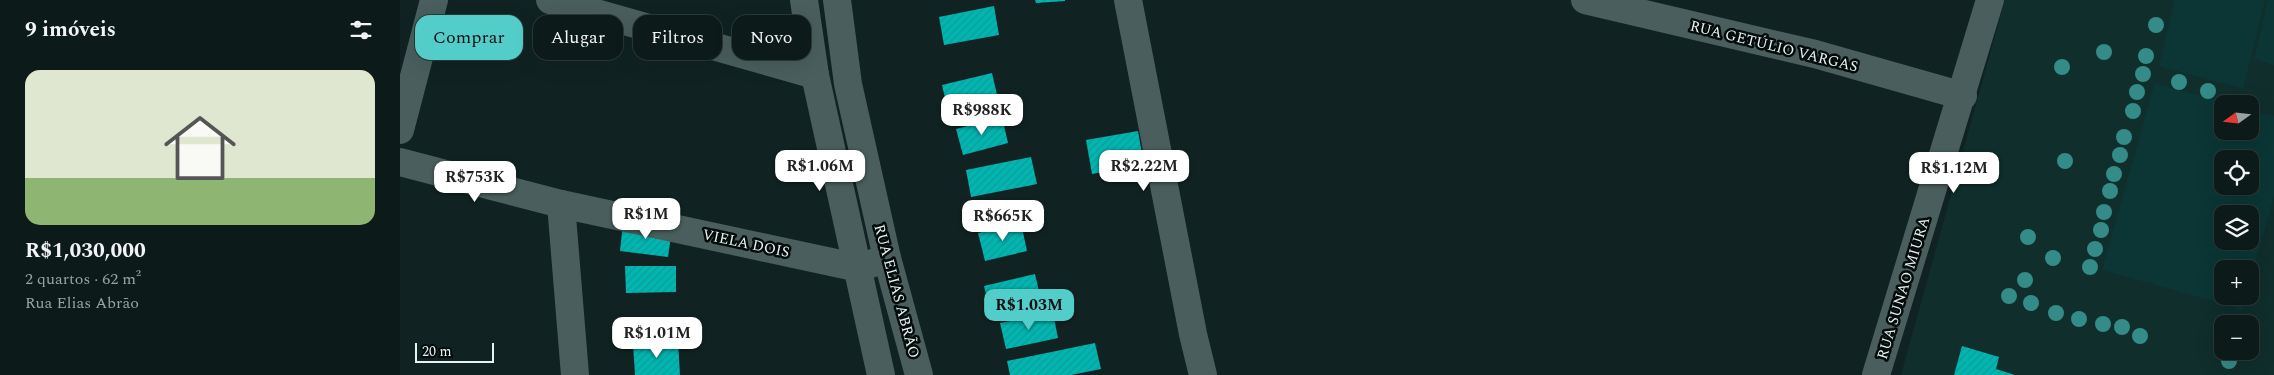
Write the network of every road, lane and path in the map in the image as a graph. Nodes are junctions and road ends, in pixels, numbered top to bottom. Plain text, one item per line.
1 (434, 0) edge
2 (550, 0) edge
3 (804, 0) edge
4 (837, 0) edge
5 (1128, 0) edge
6 (1585, 0) edge
7 (1990, 0) edge
8 (816, 75) junction
9 (1963, 96) junction
10 (400, 130) edge
11 (400, 162) edge
12 (561, 204) junction
13 (887, 258) junction
14 (859, 268) junction
15 (575, 375) edge
16 (881, 375) edge
17 (919, 375) edge
18 (1203, 375) edge
19 (1876, 375) edge

1 - 10 street
2 - 8 street
3 - 8 street
4 - 13 street, RUA ELIAS ABRÃO
5 - 18 street
6 - 9 street, RUA GETÚLIO VARGAS
7 - 9 street, RUA SUNAO MIURA
8 - 14 street
9 - 19 street, RUA SUNAO MIURA
11 - 12 street, VIELA DOIS
12 - 14 street, VIELA DOIS
12 - 15 street
13 - 14 street
13 - 17 street, RUA ELIAS ABRÃO
14 - 16 street

